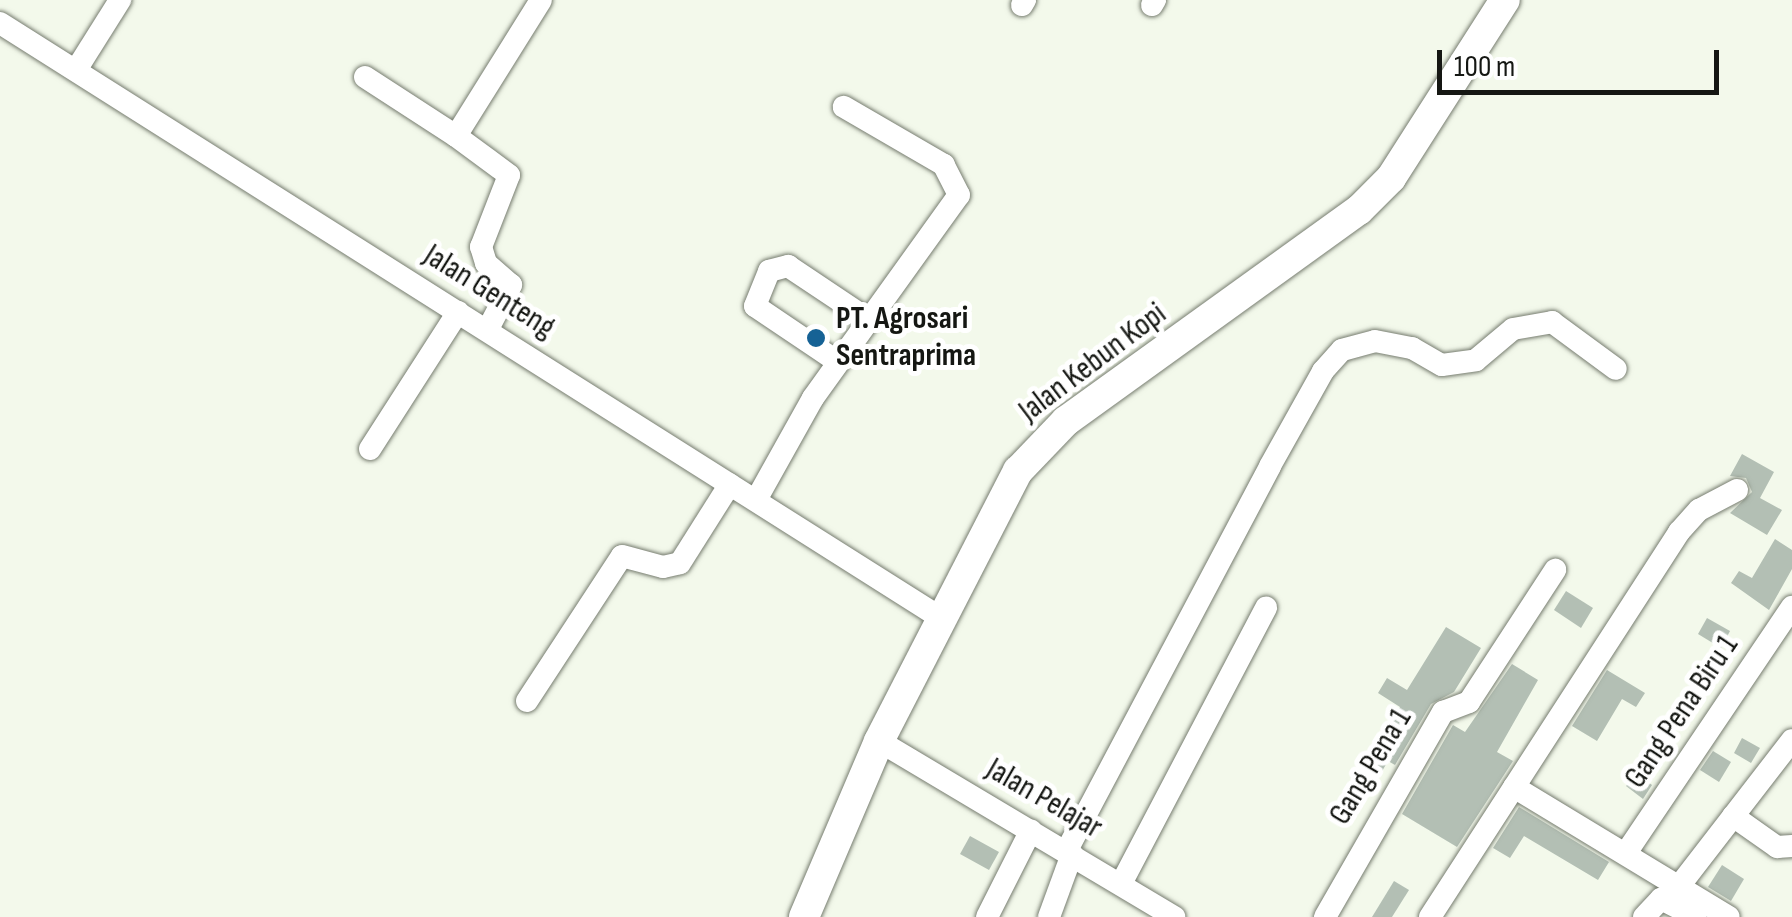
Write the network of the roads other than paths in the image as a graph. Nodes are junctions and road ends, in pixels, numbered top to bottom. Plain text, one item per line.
1 (120, 0) edge
2 (541, 0) edge
3 (1505, 0) edge
4 (0, 23) edge
5 (76, 70) junction
6 (366, 77) dead end
7 (844, 106) dead end
8 (456, 136) junction
9 (458, 312) junction
10 (869, 320) junction
11 (488, 329) junction
12 (838, 362) junction
13 (1616, 369) dead end
14 (370, 449) dead end
15 (730, 484) junction
16 (1738, 490) dead end
17 (756, 500) junction
18 (1555, 570) dead end
19 (1792, 607) edge
20 (1266, 608) dead end
21 (941, 618) junction
22 (527, 702) dead end
23 (1792, 740) edge
24 (880, 741) junction
25 (1514, 787) junction
26 (1733, 816) junction
27 (1031, 830) junction
28 (1792, 846) edge
29 (1070, 852) junction
30 (1626, 853) junction
31 (1122, 882) junction
32 (1680, 885) junction
33 (804, 917) edge
34 (986, 917) edge
35 (1049, 917) edge
36 (1174, 917) edge
37 (1324, 917) edge
38 (1430, 917) edge
39 (1644, 917) edge
40 (1696, 917) edge
41 (1729, 917) edge

1 - 5 street
2 - 8 street
3 - 21 main road, Jalan Kebun Kopi
4 - 5 street, Jalan Genteng
5 - 9 street, Jalan Genteng
6 - 8 street
7 - 10 street
8 - 11 street
9 - 11 street, Jalan Genteng
9 - 14 street
10 - 12 street
10 - 12 street
11 - 15 street, Jalan Genteng
12 - 17 street
13 - 29 street
15 - 17 street, Jalan Genteng
15 - 22 street
16 - 25 street
17 - 21 street, Jalan Genteng
18 - 37 street, Gang Pena 1
19 - 30 street, Gang Pena Biru 1
20 - 31 street
21 - 24 main road, Jalan Kebun Kopi
23 - 26 street
24 - 27 street, Jalan Pelajar
24 - 33 main road, Jalan Kebun Kopi
25 - 30 street
25 - 38 street
26 - 28 street
26 - 32 street
27 - 29 street, Jalan Pelajar
27 - 34 street
29 - 31 street, Jalan Pelajar
29 - 35 street
30 - 32 street
31 - 36 street, Jalan Pelajar
32 - 41 street
39 - 40 street

